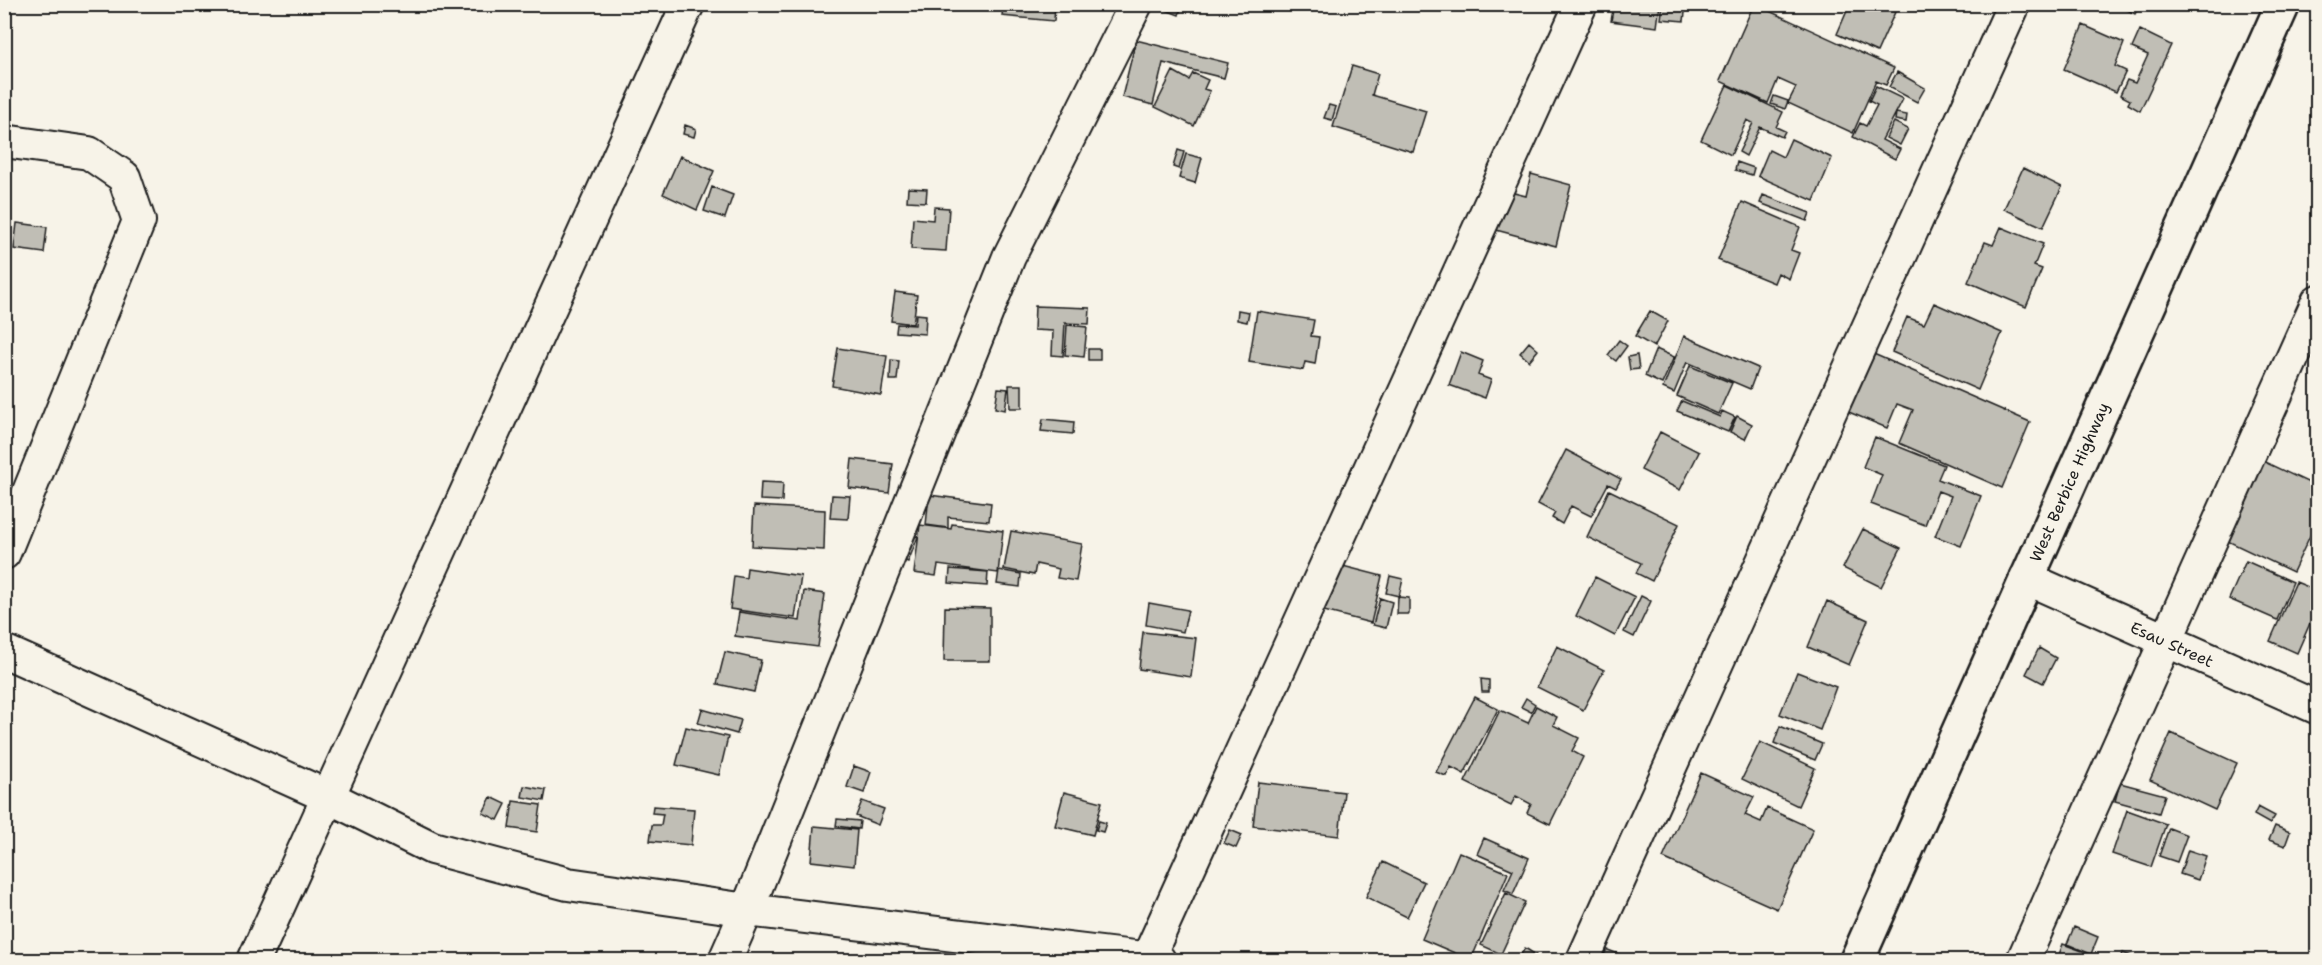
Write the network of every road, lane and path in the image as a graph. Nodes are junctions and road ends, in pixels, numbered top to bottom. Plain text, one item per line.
1 (688, 4) edge
2 (1136, 4) edge
3 (1581, 4) edge
4 (2014, 4) edge
5 (2283, 4) edge
6 (4, 141) edge
7 (2318, 301) edge
8 (4, 553) edge
9 (2026, 578) junction
10 (2166, 641) junction
11 (4, 651) edge
12 (2318, 708) edge
13 (327, 796) junction
14 (747, 910) junction
15 (254, 960) edge
16 (725, 960) edge
17 (1151, 960) edge
18 (1583, 960) edge
19 (1857, 960) edge
20 (2023, 960) edge

1 - 13 street
2 - 14 street
3 - 17 street
4 - 18 street
5 - 9 main road, West Berbice Highway
6 - 8 street
7 - 10 street
9 - 10 street, Esau Street
9 - 19 main road, West Berbice Highway
10 - 12 street, Esau Street
10 - 20 street
11 - 13 street
13 - 14 street
13 - 15 street
14 - 16 street
14 - 17 street

